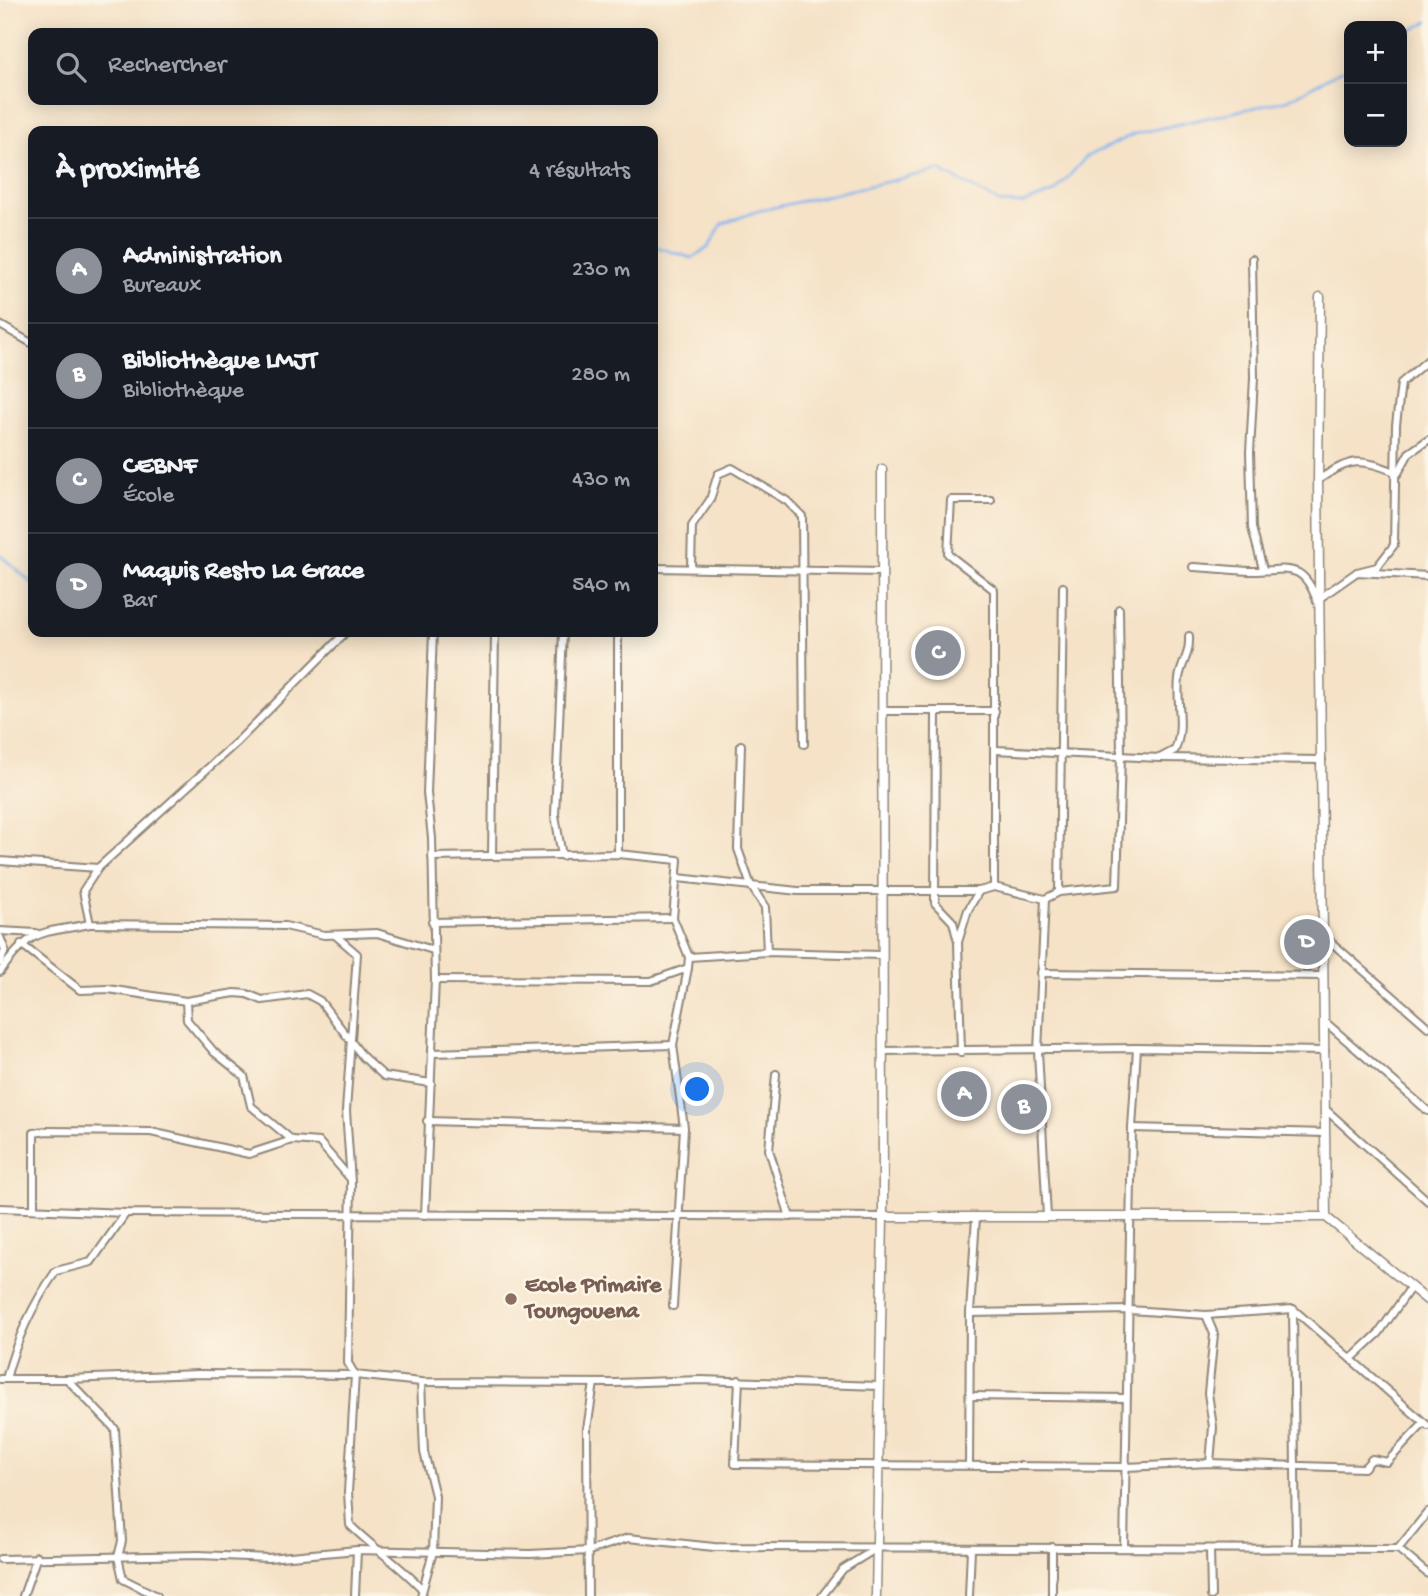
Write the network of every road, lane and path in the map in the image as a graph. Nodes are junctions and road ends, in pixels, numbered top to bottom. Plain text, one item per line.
1 (1252, 259) dead end
2 (1320, 298) dead end
3 (0, 325) edge
4 (28, 341) edge
5 (1428, 360) edge
6 (1428, 440) edge
7 (882, 469) dead end
8 (1398, 473) junction
9 (1318, 480) junction
10 (991, 500) dead end
11 (1194, 566) dead end
12 (658, 568) edge
13 (691, 568) junction
14 (1263, 569) junction
15 (801, 571) junction
16 (882, 572) junction
17 (1357, 572) junction
18 (1428, 576) edge
19 (1063, 587) dead end
20 (1320, 598) junction
21 (1119, 609) dead end
22 (1320, 609) junction
23 (1189, 636) dead end
24 (341, 637) edge
25 (433, 637) edge
26 (495, 637) edge
27 (563, 637) edge
28 (618, 637) edge
29 (882, 710) junction
30 (936, 711) junction
31 (995, 711) junction
32 (804, 744) dead end
33 (741, 745) dead end
34 (995, 750) junction
35 (1061, 753) junction
36 (1121, 756) junction
37 (1160, 758) junction
38 (1322, 760) junction
39 (618, 854) junction
40 (492, 856) junction
41 (562, 856) junction
42 (432, 857) junction
43 (0, 860) edge
44 (98, 868) junction
45 (678, 878) junction
46 (751, 886) junction
47 (994, 887) junction
48 (935, 890) junction
49 (979, 891) junction
50 (881, 892) junction
51 (1059, 892) junction
52 (1045, 899) junction
53 (673, 918) junction
54 (432, 922) junction
55 (90, 924) junction
56 (0, 931) edge
57 (38, 934) junction
58 (335, 935) junction
59 (1323, 935) junction
60 (0, 937) edge
61 (958, 942) junction
62 (21, 944) junction
63 (433, 950) junction
64 (768, 952) junction
65 (881, 956) junction
66 (689, 957) junction
67 (0, 963) edge
68 (688, 968) junction
69 (0, 972) edge
70 (1041, 973) junction
71 (1324, 976) junction
72 (435, 980) junction
73 (186, 1001) junction
74 (1324, 1021) junction
75 (1428, 1027) edge
76 (351, 1039) junction
77 (673, 1045) junction
78 (1137, 1048) junction
79 (883, 1051) junction
80 (1038, 1051) junction
81 (1325, 1051) junction
82 (433, 1053) junction
83 (961, 1053) junction
84 (776, 1074) dead end
85 (431, 1083) junction
86 (1325, 1109) junction
87 (1428, 1111) edge
88 (427, 1121) junction
89 (684, 1128) junction
90 (1132, 1128) junction
91 (1325, 1133) junction
92 (292, 1140) junction
93 (351, 1179) junction
94 (1428, 1201) edge
95 (34, 1207) junction
96 (0, 1208) edge
97 (126, 1213) junction
98 (351, 1215) junction
99 (425, 1215) junction
100 (679, 1216) junction
101 (790, 1217) junction
102 (883, 1217) junction
103 (976, 1217) junction
104 (1047, 1217) junction
105 (1132, 1217) junction
106 (1326, 1217) junction
107 (1411, 1287) junction
108 (1428, 1301) edge
109 (673, 1306) dead end
110 (1293, 1309) junction
111 (1129, 1310) junction
112 (970, 1313) junction
113 (1206, 1315) junction
114 (1351, 1359) junction
115 (355, 1375) junction
116 (3, 1379) edge
117 (67, 1379) junction
118 (738, 1380) junction
119 (421, 1382) junction
120 (594, 1383) junction
121 (879, 1386) junction
122 (970, 1396) junction
123 (1126, 1398) junction
124 (1426, 1424) edge
125 (1210, 1463) junction
126 (876, 1464) junction
127 (970, 1465) junction
128 (1295, 1465) junction
129 (1126, 1467) junction
130 (1428, 1512) edge
131 (878, 1547) junction
132 (1052, 1547) junction
133 (1124, 1548) junction
134 (1296, 1548) junction
135 (971, 1549) junction
136 (1210, 1549) junction
137 (1398, 1549) junction
138 (357, 1550) junction
139 (589, 1551) junction
140 (377, 1552) junction
141 (433, 1552) junction
142 (37, 1556) junction
143 (118, 1557) junction
144 (0, 1558) edge
145 (1428, 1574) edge
146 (421, 1592) edge
147 (23, 1596) edge
148 (157, 1596) edge
149 (355, 1596) edge
150 (588, 1596) edge
151 (822, 1596) edge
152 (876, 1596) edge
153 (969, 1596) edge
154 (1052, 1596) edge
155 (1211, 1596) edge

1 - 14 street
2 - 9 street
3 - 4 street
5 - 8 street
6 - 8 street
7 - 16 street
8 - 9 street
8 - 17 street
9 - 20 street
10 - 31 street
11 - 14 street
12 - 13 street
13 - 15 street
13 - 15 street
14 - 22 street
15 - 16 street
15 - 32 street
16 - 29 street
17 - 18 street
17 - 20 street
19 - 35 street
20 - 22 street
21 - 36 street
22 - 38 street
23 - 37 street
24 - 44 street
25 - 42 street
26 - 40 street
27 - 41 street
28 - 39 street
29 - 30 street
29 - 50 street
30 - 31 street
30 - 48 street
31 - 34 street
33 - 46 street
34 - 35 street
34 - 47 street
35 - 36 street
35 - 51 street
36 - 37 street
36 - 51 street
37 - 38 street
38 - 59 street
39 - 41 street
39 - 45 street
40 - 41 street
40 - 42 street
42 - 54 street
43 - 44 street
44 - 55 street
45 - 46 street
45 - 53 street
46 - 50 street
46 - 64 street
47 - 49 street
47 - 52 street
48 - 49 street
48 - 50 street
48 - 61 street
49 - 61 street
50 - 65 street
51 - 52 street
52 - 70 street
53 - 54 street
53 - 66 street
54 - 63 street
55 - 57 street
55 - 58 street
56 - 57 street
57 - 62 street
58 - 63 street
58 - 76 street
59 - 71 street
59 - 75 street
60 - 67 street
61 - 83 street
62 - 69 street
62 - 73 street
63 - 72 street
64 - 65 street
64 - 66 street
65 - 79 street
66 - 68 street
68 - 72 street
68 - 77 street
70 - 71 street
70 - 80 street
71 - 74 street
72 - 82 street
73 - 76 street
73 - 92 street
74 - 81 street
74 - 87 street
76 - 85 street
76 - 93 street
77 - 82 street
77 - 89 street
78 - 80 street
78 - 81 street
78 - 90 street
79 - 83 street
79 - 102 street
80 - 83 street
80 - 104 street
81 - 86 street
82 - 85 street
84 - 101 street
85 - 88 street
86 - 91 street
86 - 94 street
88 - 89 street
88 - 99 street
89 - 100 street
90 - 91 street
90 - 105 street
91 - 106 street
92 - 93 street
92 - 95 street
93 - 98 street
95 - 96 street
95 - 97 street
97 - 98 street
97 - 116 street
98 - 99 street
98 - 115 street
99 - 100 street
100 - 101 street
100 - 109 street
101 - 102 street
102 - 103 street
102 - 121 street
103 - 104 street
103 - 112 street
104 - 105 street
105 - 106 street
105 - 111 street
106 - 107 street
107 - 108 street
107 - 114 street
110 - 113 street
110 - 114 street
110 - 128 street
111 - 112 street
111 - 113 street
111 - 123 street
112 - 122 street
113 - 125 street
114 - 124 street
115 - 117 street
115 - 119 street
115 - 140 street
116 - 117 street
117 - 143 street
118 - 120 street
118 - 121 street
118 - 126 street
119 - 120 street
119 - 141 street
120 - 139 street
121 - 126 street
122 - 123 street
122 - 127 street
123 - 129 street
124 - 128 street
125 - 128 street
125 - 129 street
126 - 127 street
126 - 131 street
127 - 129 street
128 - 134 street
129 - 133 street
130 - 137 street
131 - 135 street
131 - 139 street
131 - 151 street
131 - 152 street
132 - 133 street
132 - 135 street
132 - 154 street
133 - 136 street
134 - 136 street
134 - 137 street
135 - 153 street
136 - 155 street
137 - 145 street
138 - 140 street
138 - 143 street
138 - 149 street
139 - 141 street
139 - 150 street
140 - 141 street
140 - 146 street
141 - 146 street
142 - 143 street
142 - 144 street
142 - 147 street
143 - 148 street

